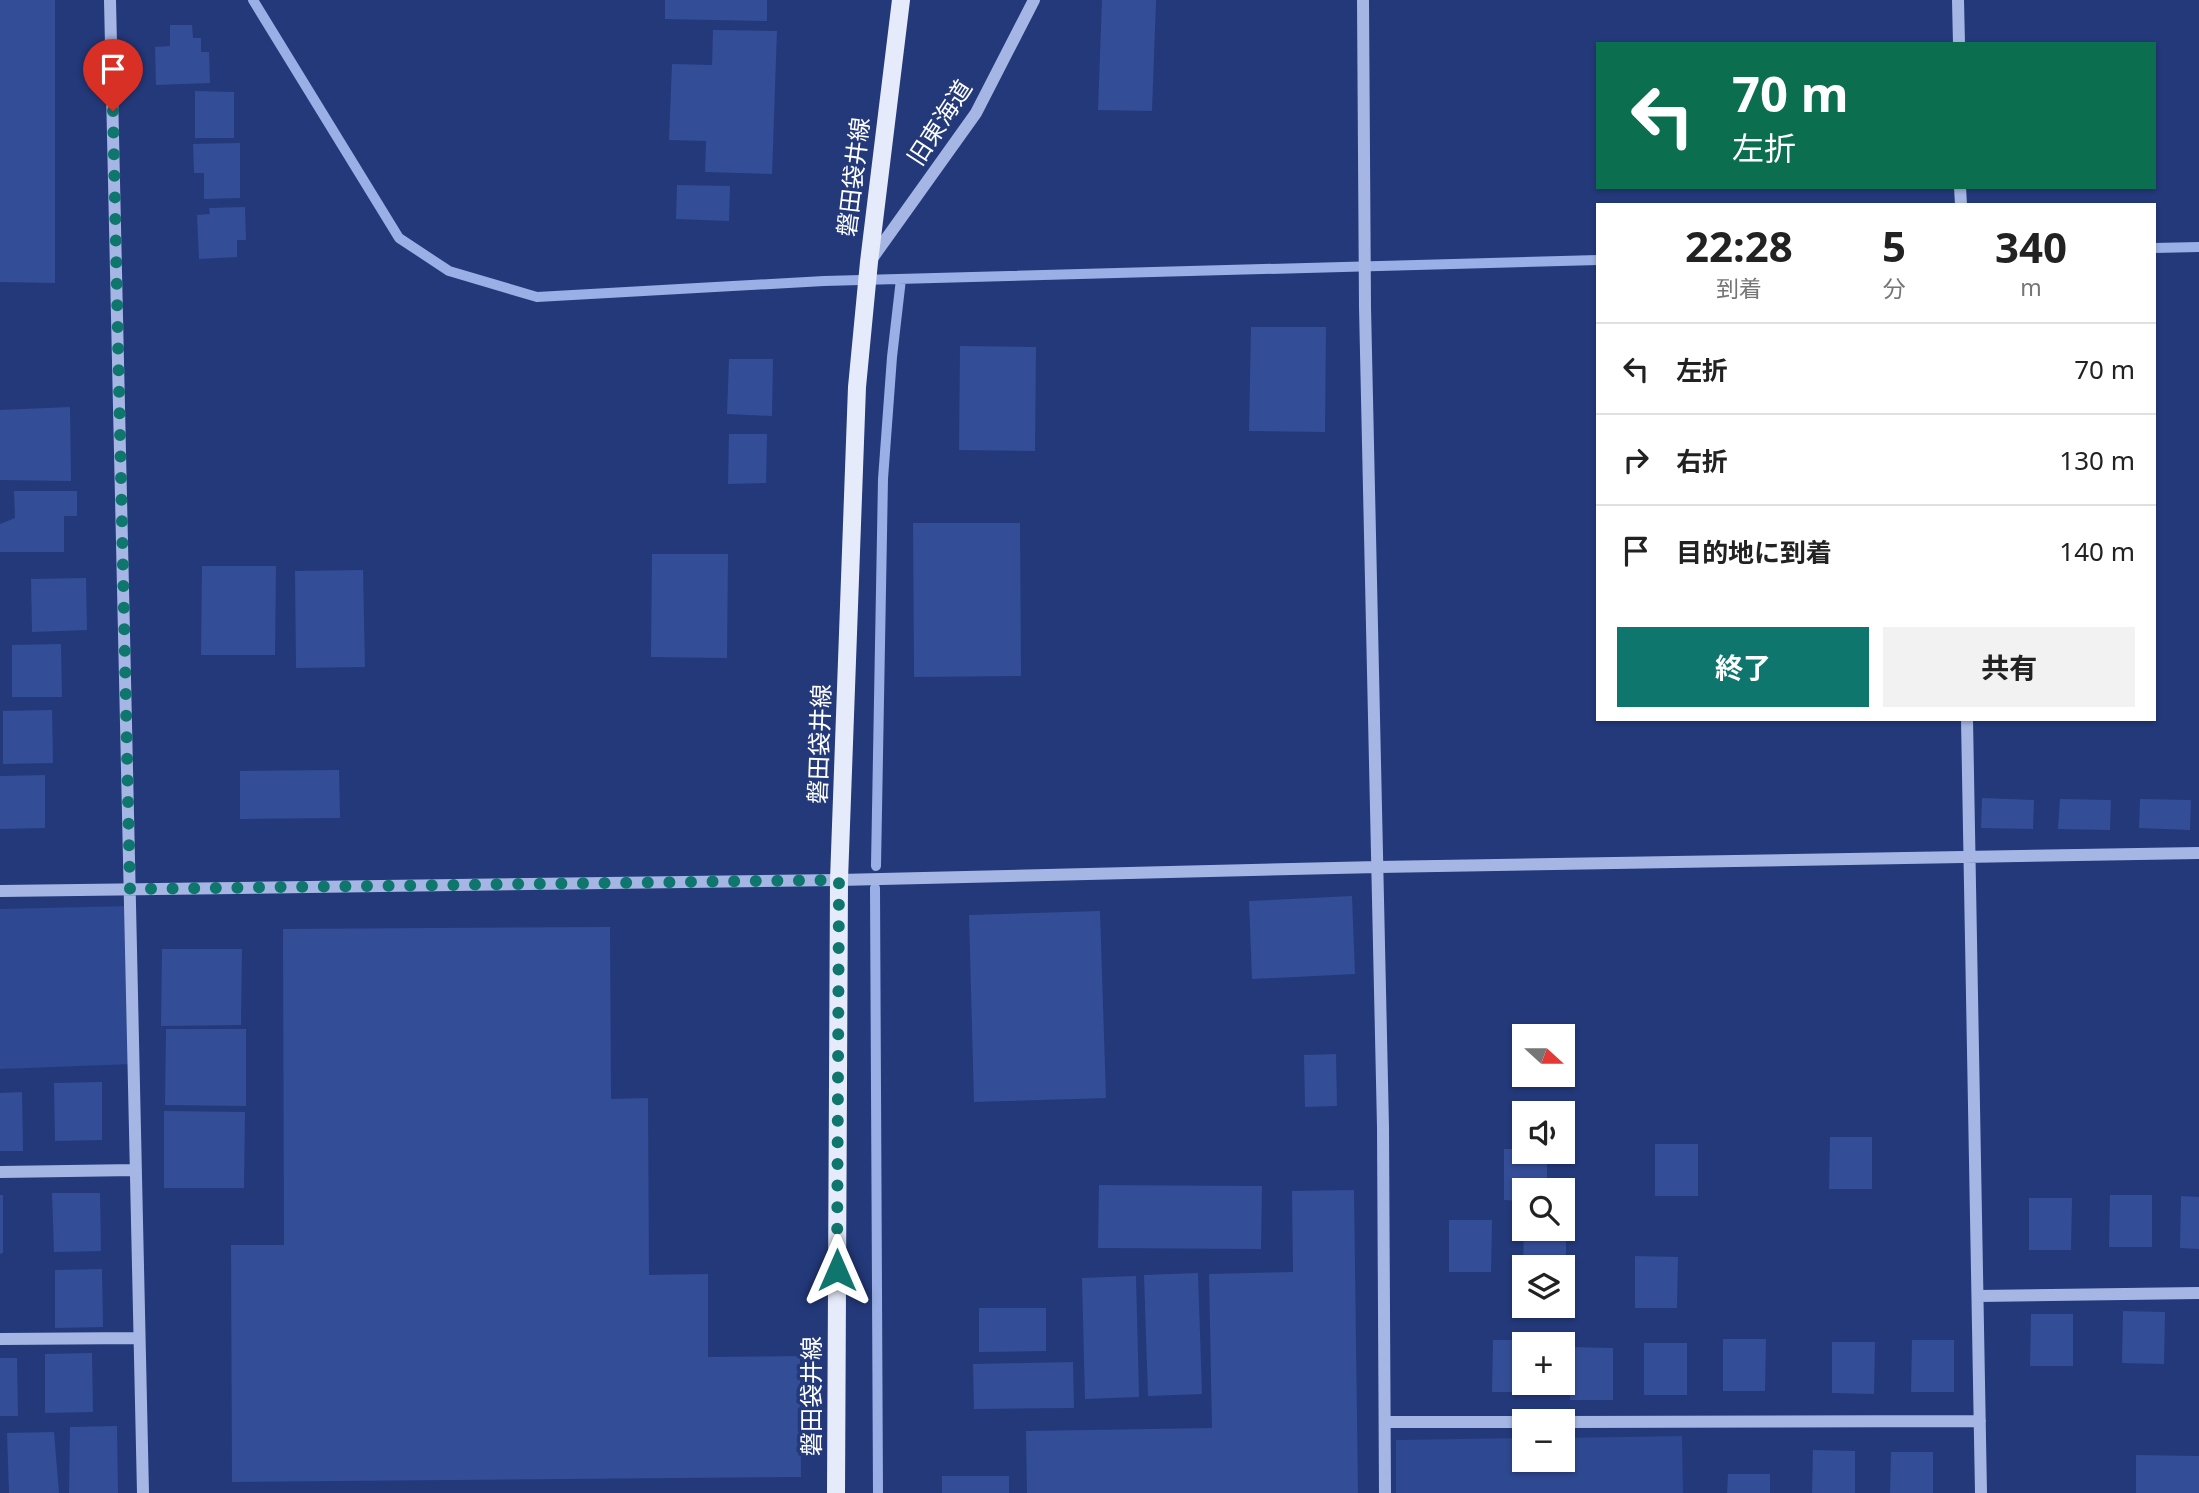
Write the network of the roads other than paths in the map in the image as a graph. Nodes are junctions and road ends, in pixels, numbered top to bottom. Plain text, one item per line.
1 (110, 0) edge
2 (901, 0) edge
3 (1034, 0) edge
4 (1363, 0) edge
5 (1958, 0) edge
6 (1959, 42) edge
7 (869, 262) junction
8 (1967, 721) edge
9 (2199, 853) edge
10 (1969, 857) junction
11 (1378, 867) junction
12 (839, 880) junction
13 (130, 889) junction
14 (0, 891) edge
15 (136, 1170) junction
16 (0, 1172) edge
17 (2199, 1293) edge
18 (1978, 1296) junction
19 (139, 1338) junction
20 (0, 1339) edge
21 (1980, 1421) junction
22 (1512, 1422) edge
23 (1575, 1422) edge
24 (1385, 1423) junction
25 (143, 1493) edge
26 (836, 1493) edge
27 (1385, 1493) edge
28 (1981, 1493) edge

1 - 13 street
2 - 7 main road, 磐田袋井線
3 - 7 street, 旧東海道
4 - 11 street
5 - 6 street
7 - 12 main road, 磐田袋井線
8 - 10 street
9 - 10 street
10 - 11 street
10 - 18 street
11 - 12 street
11 - 24 street
12 - 13 street
12 - 26 main road, 磐田袋井線
13 - 14 street
13 - 15 street
15 - 16 street
15 - 19 street
17 - 18 street
18 - 21 street
19 - 20 street
19 - 25 street
21 - 23 street
21 - 28 street
22 - 24 street
24 - 27 street

